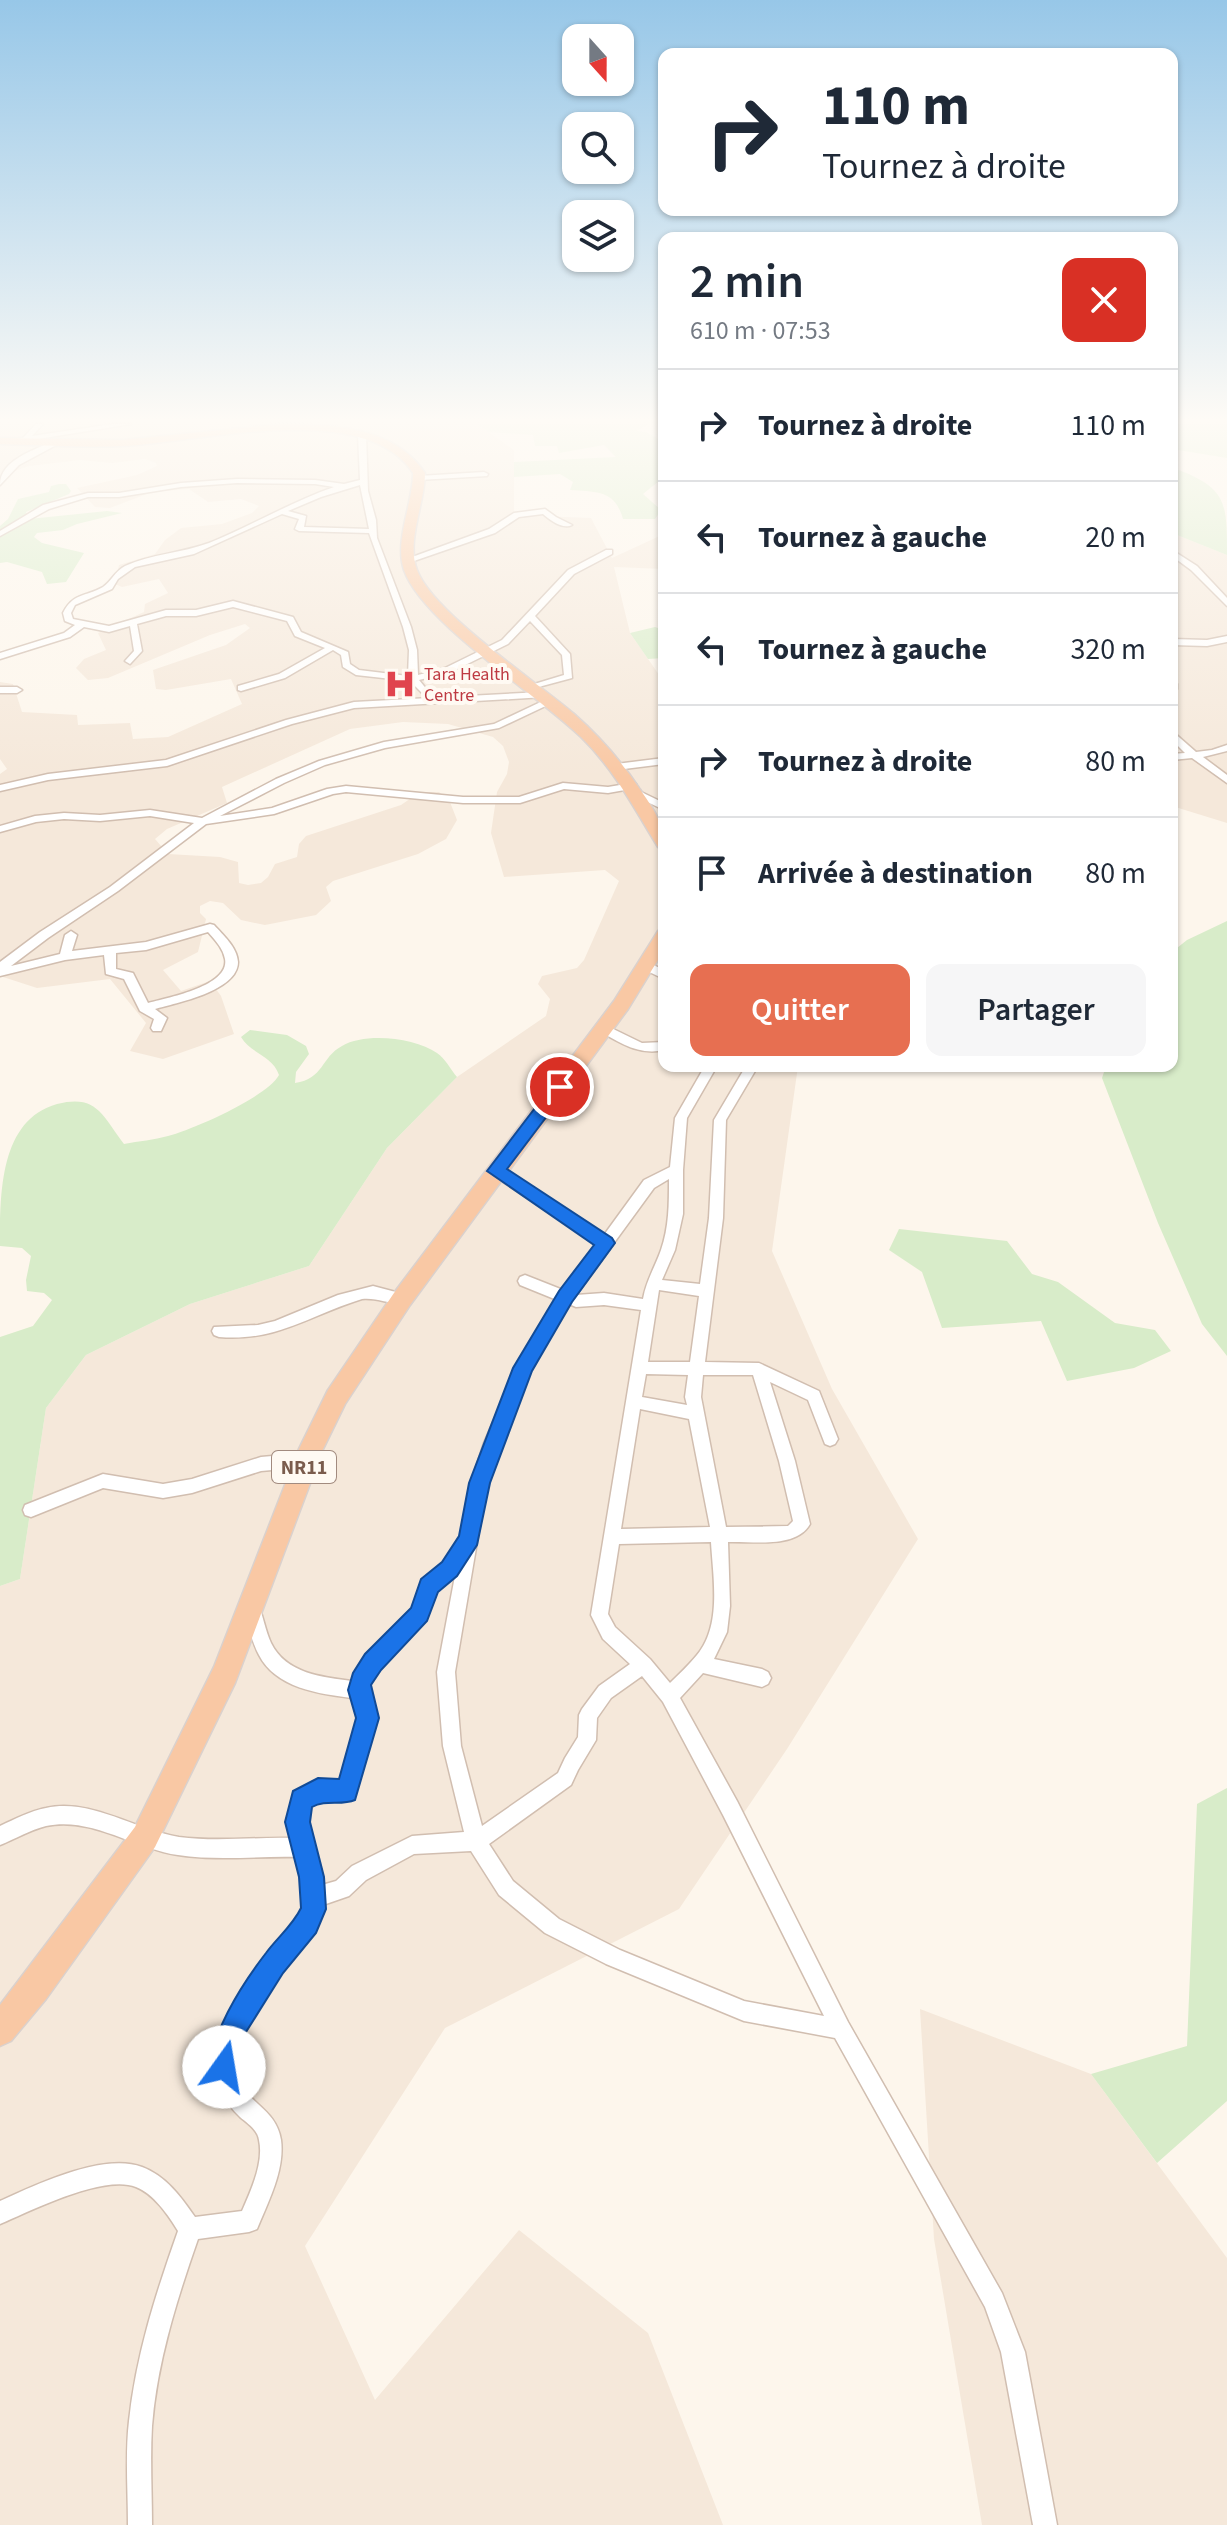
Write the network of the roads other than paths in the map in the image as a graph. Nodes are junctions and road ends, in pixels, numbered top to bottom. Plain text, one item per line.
1 (215, 542) edge
2 (375, 542) edge
3 (410, 542) edge
4 (461, 542) edge
5 (609, 552) dead end
6 (1178, 556) edge
7 (408, 560) junction
8 (1227, 603) edge
9 (531, 617) junction
10 (83, 623) junction
11 (134, 625) junction
12 (1227, 639) edge
13 (1178, 642) edge
14 (331, 648) junction
15 (488, 650) junction
16 (0, 656) edge
17 (130, 661) dead end
18 (448, 670) junction
19 (413, 679) junction
20 (241, 688) dead end
21 (0, 690) edge
22 (17, 690) dead end
23 (423, 691) junction
24 (542, 694) junction
25 (406, 702) junction
26 (1178, 740) edge
27 (1227, 748) edge
28 (1194, 755) junction
29 (1178, 756) edge
30 (658, 762) edge
31 (616, 767) junction
32 (1227, 780) edge
33 (0, 788) edge
34 (634, 789) junction
35 (658, 803) edge
36 (203, 821) junction
37 (0, 829) edge
38 (658, 832) edge
39 (71, 935) dead end
40 (110, 951) junction
41 (65, 956) junction
42 (1, 966) edge
43 (656, 970) edge
44 (144, 1008) junction
45 (157, 1028) dead end
46 (603, 1028) junction
47 (658, 1047) edge
48 (708, 1072) edge
49 (748, 1072) edge
50 (676, 1170) junction
51 (496, 1171) junction
52 (606, 1243) junction
53 (525, 1281) dead end
54 (653, 1284) junction
55 (707, 1291) junction
56 (566, 1297) junction
57 (402, 1299) junction
58 (650, 1306) junction
59 (219, 1331) dead end
60 (641, 1368) junction
61 (759, 1369) junction
62 (695, 1371) junction
63 (636, 1402) junction
64 (694, 1413) junction
65 (830, 1439) dead end
66 (306, 1460) junction
67 (31, 1510) dead end
68 (719, 1533) junction
69 (613, 1537) junction
70 (469, 1539) junction
71 (250, 1604) junction
72 (701, 1664) junction
73 (644, 1665) junction
74 (762, 1678) dead end
75 (359, 1690) junction
76 (669, 1696) junction
77 (0, 1836) edge
78 (145, 1837) junction
79 (476, 1841) junction
80 (303, 1848) junction
81 (313, 1898) junction
82 (841, 2029) junction
83 (0, 2030) edge
84 (0, 2213) edge
85 (190, 2229) junction
86 (140, 2525) edge
87 (1045, 2525) edge

1 - 10 street
2 - 19 street
3 - 7 highway
4 - 7 street
5 - 9 street
6 - 8 street
7 - 15 highway
9 - 15 street
9 - 24 street
10 - 11 street
10 - 16 street
11 - 14 street
11 - 17 street
12 - 13 street
14 - 19 street
14 - 20 street
15 - 18 street
15 - 24 highway
18 - 19 street
18 - 23 street
19 - 23 street
21 - 22 street
23 - 25 street
24 - 25 street
24 - 31 highway
24 - 36 street
25 - 33 street
26 - 28 street
27 - 28 street
28 - 29 street
28 - 32 street
30 - 31 street
31 - 34 highway
34 - 35 street
34 - 36 street
34 - 38 highway
36 - 37 street
36 - 42 street
39 - 41 street
40 - 41 street
40 - 44 street
40 - 44 street
41 - 42 street
43 - 46 highway, NR11
44 - 45 street
46 - 47 street
46 - 51 highway, NR11
48 - 50 street
49 - 55 street
50 - 52 street
50 - 54 street
51 - 52 street
51 - 57 highway, NR11
52 - 56 street
53 - 56 street
54 - 55 street
54 - 58 street
55 - 62 street
56 - 58 street
56 - 70 street
57 - 59 street
57 - 66 highway, NR11
58 - 60 street
60 - 62 street
60 - 63 street
61 - 62 street
61 - 65 street
61 - 68 street
62 - 64 street
63 - 64 street
63 - 69 street
64 - 68 street
66 - 67 street
66 - 71 highway, NR11
68 - 69 street
68 - 72 street
69 - 73 street
70 - 75 street
70 - 79 street
71 - 75 street
71 - 78 highway, NR11
72 - 74 street
72 - 76 street
73 - 76 street
73 - 79 street
75 - 80 street
76 - 82 street
77 - 78 street
78 - 80 street
78 - 83 highway, NR11
79 - 81 street
79 - 82 street
80 - 81 street
81 - 85 street
82 - 87 street
84 - 85 street
85 - 86 street

